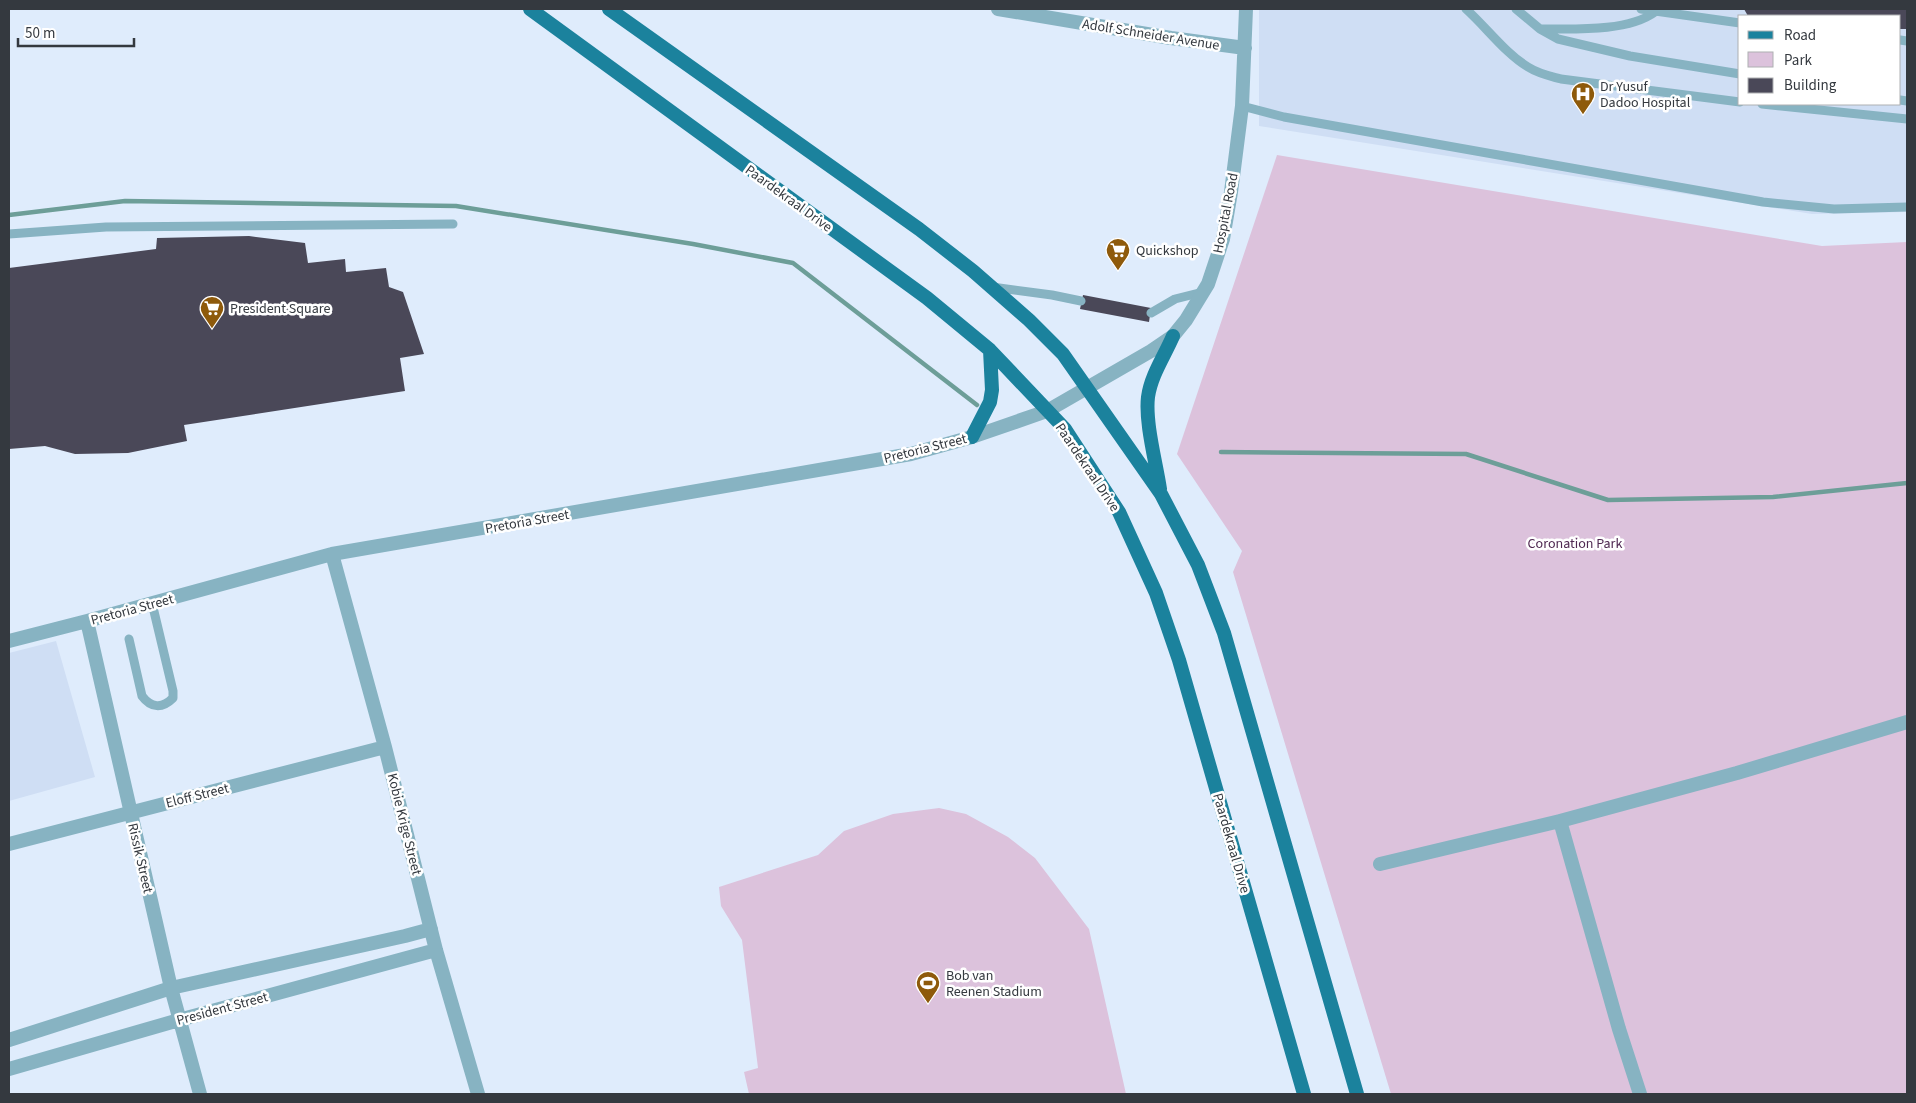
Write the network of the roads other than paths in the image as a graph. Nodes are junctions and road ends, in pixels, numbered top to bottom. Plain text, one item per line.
1 (530, 9) edge
2 (609, 9) edge
3 (998, 9) edge
4 (1246, 9) edge
5 (1466, 9) edge
6 (1516, 9) edge
7 (1641, 9) edge
8 (1655, 12) junction
9 (1738, 23) edge
10 (1540, 29) junction
11 (1245, 48) junction
12 (1738, 74) edge
13 (1738, 102) edge
14 (1772, 105) edge
15 (1242, 106) junction
16 (1907, 119) edge
17 (1907, 207) edge
18 (453, 224) dead end
19 (9, 234) edge
20 (992, 287) junction
21 (1203, 292) junction
22 (1081, 301) dead end
23 (1151, 313) dead end
24 (1172, 336) junction
25 (990, 350) junction
26 (1088, 388) junction
27 (1047, 411) junction
28 (972, 437) junction
29 (1160, 494) junction
30 (332, 554) junction
31 (152, 603) junction
32 (87, 621) junction
33 (128, 639) dead end
34 (9, 641) edge
35 (1907, 722) edge
36 (386, 747) junction
37 (130, 812) junction
38 (1560, 821) junction
39 (9, 844) edge
40 (1380, 864) dead end
41 (431, 929) junction
42 (436, 950) junction
43 (171, 988) junction
44 (179, 1020) junction
45 (9, 1040) edge
46 (9, 1069) edge
47 (200, 1094) edge
48 (478, 1094) edge
49 (1304, 1094) edge
50 (1357, 1094) edge
51 (1640, 1094) edge

1 - 25 main road, Paardekraal Drive
2 - 20 main road
3 - 11 street, Adolf Schneider Avenue
4 - 11 street, Hospital Road
5 - 13 lane
6 - 10 lane
7 - 8 lane
8 - 9 lane
8 - 10 lane
10 - 12 lane
11 - 15 street, Hospital Road
14 - 16 lane
15 - 17 lane
15 - 21 street, Hospital Road
18 - 19 lane
20 - 22 lane
20 - 26 main road
21 - 23 lane
21 - 24 street, Hospital Road
24 - 26 street, Hospital Road
24 - 29 main road
25 - 27 main road, Paardekraal Drive
25 - 28 main road
26 - 27 street, Pretoria Street
26 - 29 main road
27 - 28 street, Pretoria Street
27 - 49 main road, Paardekraal Drive
28 - 30 street, Pretoria Street
29 - 50 main road
30 - 31 street, Pretoria Street
30 - 36 street, Kobie Krige Street
31 - 32 street, Pretoria Street
31 - 33 lane
32 - 34 street, Pretoria Street
32 - 37 street, Rissik Street
35 - 38 street
36 - 37 street, Eloff Street
36 - 41 street, Kobie Krige Street
37 - 39 street, Eloff Street
37 - 43 street, Rissik Street
38 - 40 street
38 - 51 street
41 - 42 street, Kobie Krige Street
41 - 43 street, President Street
42 - 44 street, President Street
42 - 48 street, Kobie Krige Street
43 - 44 street, Rissik Street
43 - 45 street, President Street
44 - 46 street, President Street
44 - 47 street, Rissik Street

